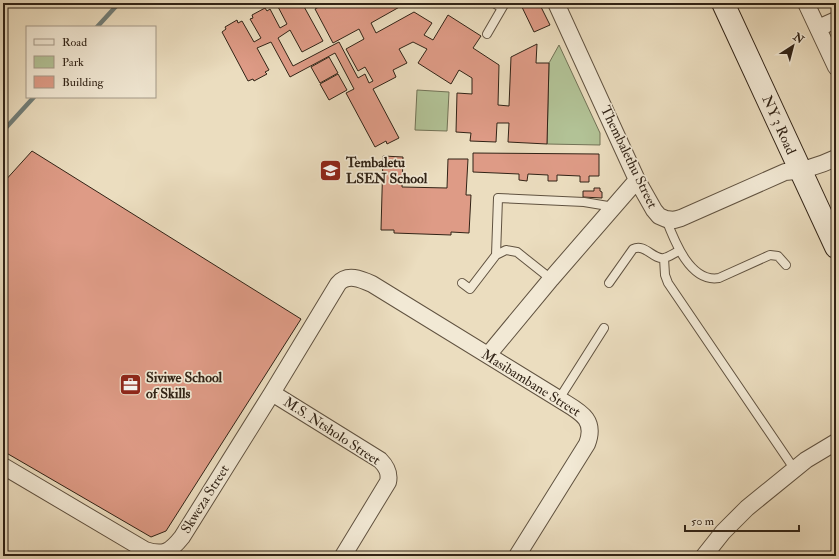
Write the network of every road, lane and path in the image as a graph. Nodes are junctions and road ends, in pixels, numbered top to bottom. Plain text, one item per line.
1 (494, 3) edge
2 (556, 3) edge
3 (723, 3) edge
4 (806, 3) edge
5 (504, 5) edge
6 (836, 20) edge
7 (818, 28) junction
8 (487, 34) dead end
9 (836, 66) edge
10 (836, 158) edge
11 (800, 171) junction
12 (638, 180) junction
13 (614, 207) junction
14 (666, 219) junction
15 (836, 247) edge
16 (679, 251) junction
17 (496, 255) junction
18 (664, 258) junction
19 (786, 264) dead end
20 (551, 279) junction
21 (462, 283) dead end
22 (609, 283) dead end
23 (338, 284) joint
24 (604, 328) dead end
25 (488, 356) junction
26 (272, 393) junction
27 (559, 399) junction
28 (836, 442) edge
29 (3, 466) edge
30 (795, 470) junction
31 (343, 556) edge
32 (517, 556) edge
33 (704, 556) edge

1 - 5 lane
2 - 12 street, Thembalethu Street
3 - 11 street, NY 3 Road
4 - 7 street
5 - 8 lane
6 - 7 street
7 - 9 street
10 - 11 street, Thembalethu Street
11 - 14 street, Thembalethu Street
11 - 15 street, NY 3 Road
12 - 13 street
12 - 14 street, Thembalethu Street
13 - 17 lane
13 - 20 street
14 - 16 lane
16 - 18 lane
16 - 19 lane
17 - 20 lane
17 - 21 lane
18 - 22 lane
18 - 30 lane
20 - 25 street
23 - 25 street, Masibambane Street
23 - 26 street, Skweza Street
24 - 27 lane
25 - 27 street, Masibambane Street
26 - 29 street, Skweza Street
26 - 31 street, M.S. Ntsholo Street
27 - 32 street, Masibambane Street
28 - 30 street
30 - 33 street

